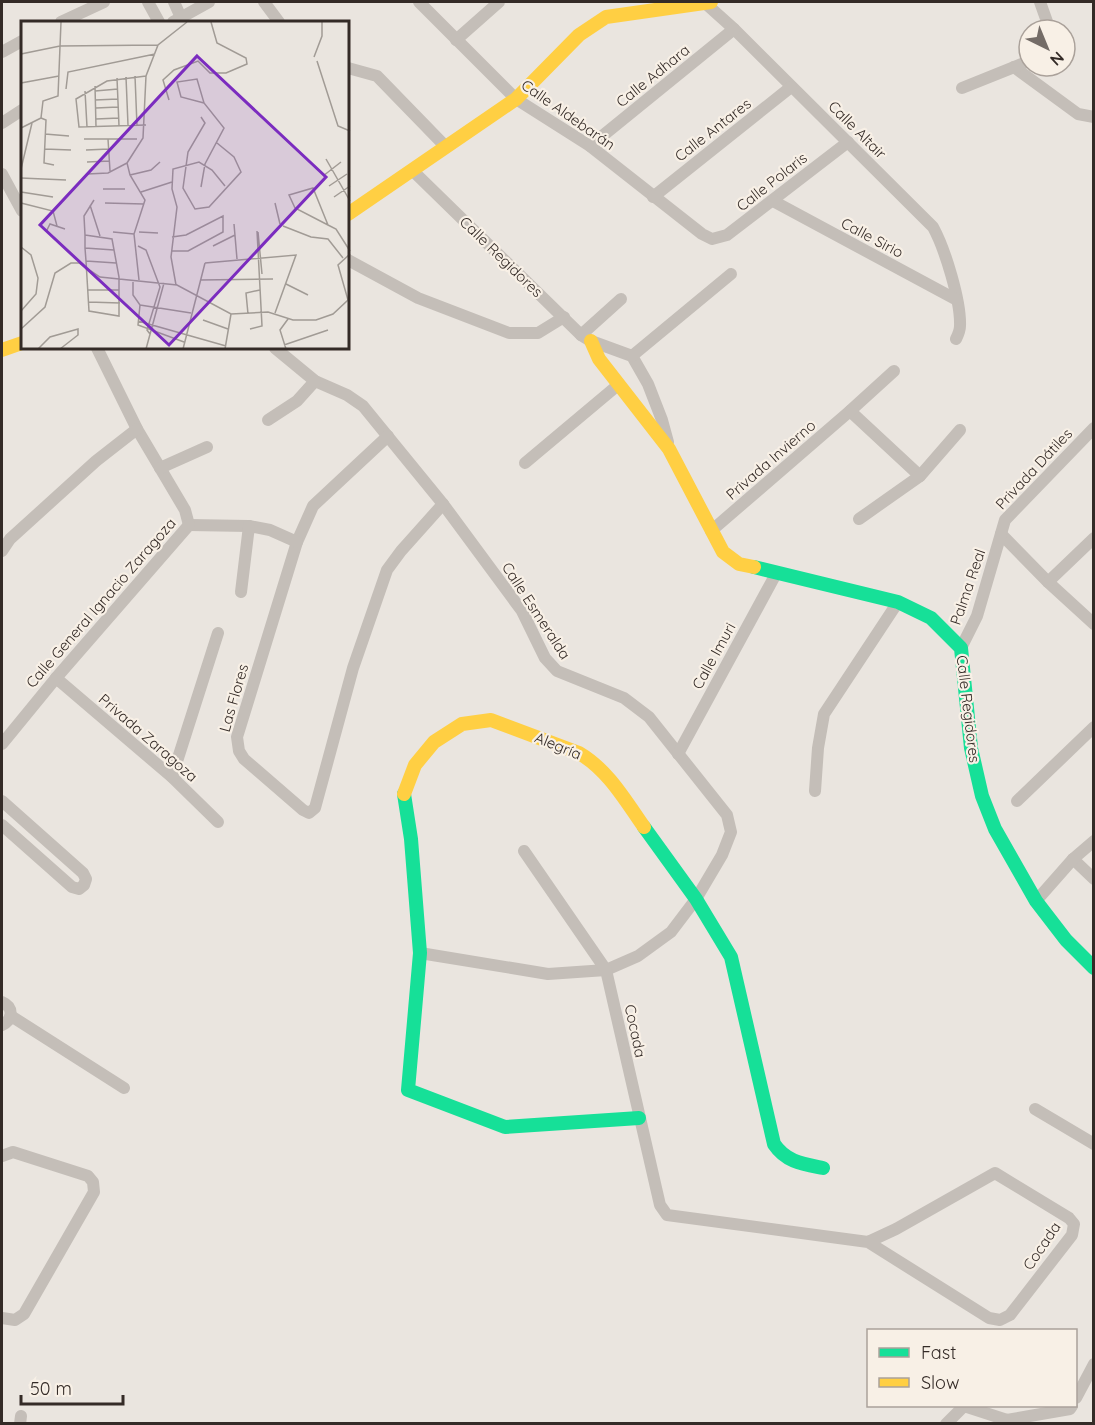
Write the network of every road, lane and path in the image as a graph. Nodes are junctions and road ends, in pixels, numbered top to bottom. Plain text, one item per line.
1 (104, 2) edge
2 (148, 2) edge
3 (174, 2) edge
4 (209, 2) edge
5 (264, 2) edge
6 (419, 2) edge
7 (499, 2) edge
8 (707, 2) edge
9 (1040, 2) edge
10 (1046, 18) edge
11 (63, 21) edge
12 (158, 21) edge
13 (179, 21) edge
14 (278, 21) edge
15 (735, 29) junction
16 (456, 40) junction
17 (21, 42) edge
18 (2, 52) edge
19 (1017, 66) edge
20 (1014, 67) junction
21 (350, 69) edge
22 (792, 87) junction
23 (962, 88) dead end
24 (516, 99) junction
25 (21, 111) edge
26 (1094, 117) edge
27 (2, 123) edge
28 (848, 142) junction
29 (590, 146) junction
30 (446, 147) junction
31 (412, 170) junction
32 (2, 174) edge
33 (652, 197) junction
34 (773, 201) junction
35 (21, 209) edge
36 (350, 213) edge
37 (712, 239) joint
38 (350, 261) edge
39 (731, 274) dead end
40 (621, 299) dead end
41 (957, 300) junction
42 (564, 317) junction
43 (586, 338) junction
44 (956, 339) dead end
45 (21, 343) edge
46 (2, 350) edge
47 (98, 350) edge
48 (277, 350) edge
49 (632, 356) junction
50 (894, 371) dead end
51 (315, 381) junction
52 (618, 385) junction
53 (850, 411) junction
54 (268, 420) dead end
55 (1094, 428) edge
56 (137, 429) junction
57 (960, 430) dead end
58 (388, 436) junction
59 (207, 447) dead end
60 (669, 449) junction
61 (525, 463) dead end
62 (160, 468) junction
63 (920, 476) junction
64 (443, 504) junction
65 (859, 519) dead end
66 (189, 525) junction
67 (249, 526) junction
68 (711, 531) junction
69 (1001, 534) junction
70 (1094, 538) edge
71 (297, 542) junction
72 (2, 551) edge
73 (777, 572) junction
74 (1048, 582) junction
75 (241, 592) dead end
76 (898, 602) junction
77 (1094, 624) edge
78 (218, 633) dead end
79 (961, 648) junction
80 (56, 678) junction
81 (1094, 727) edge
82 (2, 744) edge
83 (678, 754) junction
84 (172, 777) junction
85 (815, 791) dead end
86 (2, 801) edge
87 (1017, 801) dead end
88 (218, 822) dead end
89 (2, 825) edge
90 (1094, 841) edge
91 (524, 851) dead end
92 (1073, 859) junction
93 (1094, 879) edge
94 (696, 899) junction
95 (1036, 901) junction
96 (420, 953) junction
97 (1094, 968) edge
98 (606, 970) junction
99 (2, 1002) edge
100 (6, 1021) edge
101 (124, 1088) dead end
102 (1035, 1109) dead end
103 (639, 1118) junction
104 (1094, 1144) edge
105 (2, 1156) edge
106 (823, 1168) dead end
107 (868, 1242) junction
108 (2, 1318) edge
109 (1094, 1364) edge
110 (1077, 1396) edge
111 (963, 1407) edge
112 (967, 1407) edge
113 (1071, 1407) edge
114 (946, 1424) edge

1 - 11 street
2 - 12 street
3 - 13 street
4 - 13 street
5 - 14 street
6 - 16 street, Calle Aldebarán
7 - 16 street
8 - 15 street, Calle Altair
8 - 24 street
9 - 10 street
15 - 22 street, Calle Altair
15 - 29 street, Calle Adhara
16 - 24 street, Calle Aldebarán
17 - 18 street
19 - 20 street
20 - 23 street
20 - 26 street
21 - 30 street
22 - 28 street, Calle Altair
22 - 33 street, Calle Antares
24 - 29 street, Calle Aldebarán
24 - 30 street
25 - 27 street
28 - 34 street, Calle Polaris
28 - 41 street, Calle Altair
29 - 33 street, Calle Aldebarán
30 - 31 street
31 - 36 street
31 - 42 street, Calle Regidores
32 - 35 street
33 - 37 street, Calle Aldebarán
34 - 37 street, Calle Polaris
34 - 41 street, Calle Sirio
38 - 42 street
39 - 49 street
40 - 43 street
41 - 44 street, Calle Altair
42 - 43 street, Calle Regidores
43 - 49 street, Calle Regidores
43 - 52 street, Calle Regidores
45 - 46 street
47 - 56 street, Calle General Ignacio Zaragoza
48 - 51 street, Calle Esmeralda
49 - 60 street, Calle Regidores
50 - 53 street, Privada Invierno
51 - 54 street
51 - 58 street, Calle Esmeralda
52 - 60 street, Calle Regidores
52 - 61 street
53 - 63 street
53 - 68 street, Privada Invierno
55 - 69 street, Privada Dátiles
56 - 62 street, Calle General Ignacio Zaragoza
56 - 72 street
57 - 63 street
58 - 64 street, Calle Esmeralda
58 - 71 street, Las Flores
59 - 62 street
60 - 68 street, Calle Regidores
62 - 66 street, Calle General Ignacio Zaragoza
63 - 65 street
64 - 71 street, Las Flores
64 - 83 street, Calle Esmeralda
66 - 67 street
66 - 80 street, Calle General Ignacio Zaragoza
67 - 71 street
67 - 75 street
68 - 73 street, Calle Regidores
69 - 74 street
69 - 79 street, Palma Real
70 - 74 street
73 - 76 street, Calle Regidores
73 - 83 street, Calle Imuri
74 - 77 street
76 - 79 street, Calle Regidores
76 - 85 street
78 - 84 street
79 - 95 street, Calle Regidores
80 - 82 street, Calle General Ignacio Zaragoza
80 - 84 street, Privada Zaragoza
81 - 87 street
83 - 94 street, Calle Esmeralda
84 - 88 street, Privada Zaragoza
86 - 89 street
90 - 92 street
91 - 98 street
92 - 93 street
92 - 95 street
94 - 96 street, Alegría
94 - 98 street, Calle Esmeralda
94 - 106 street, Alegría
95 - 97 street, Calle Regidores
96 - 98 street, Calle Esmeralda
96 - 103 street, Alegría
98 - 103 street, Cocada
99 - 100 street
100 - 101 street
102 - 104 street
103 - 107 street, Cocada
105 - 108 street
107 - 107 street, Cocada
109 - 110 street
111 - 114 street
112 - 113 street

